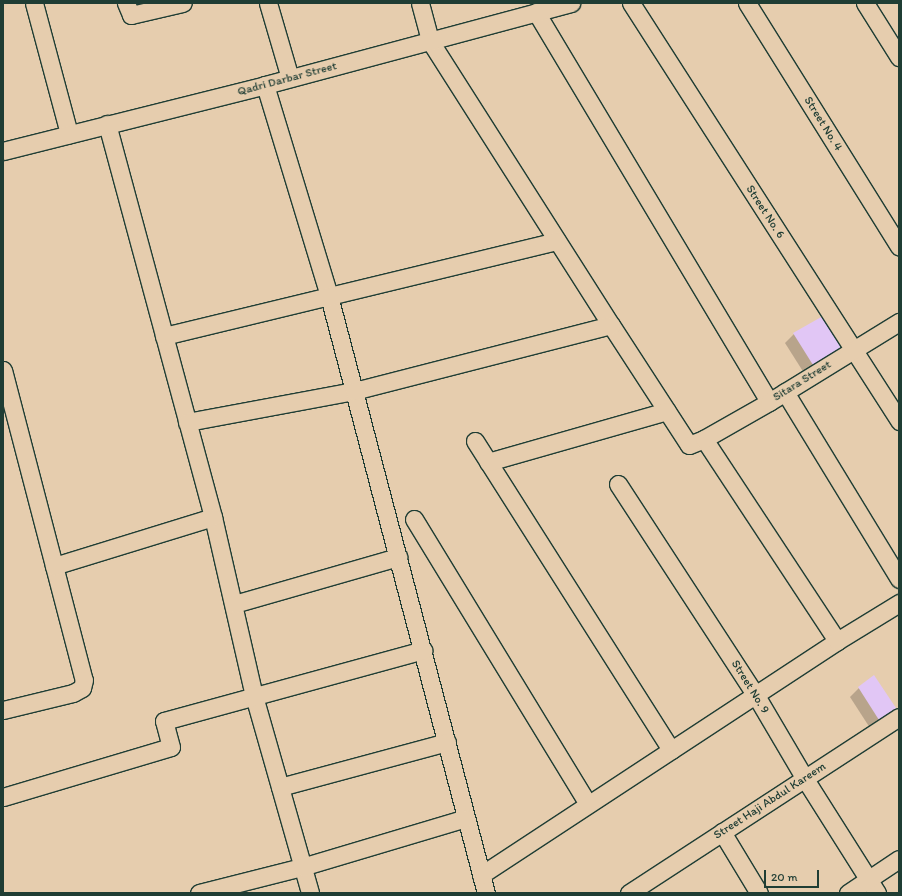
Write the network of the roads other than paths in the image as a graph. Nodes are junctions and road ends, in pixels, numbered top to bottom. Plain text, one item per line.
1 (34, 3) edge
2 (126, 3) edge
3 (183, 3) edge
4 (268, 3) edge
5 (420, 3) edge
6 (571, 3) edge
7 (631, 3) edge
8 (747, 3) edge
9 (865, 3) edge
10 (536, 12) junction
11 (430, 41) junction
12 (899, 57) edge
13 (290, 78) junction
14 (265, 85) junction
15 (107, 124) junction
16 (69, 134) junction
17 (3, 151) edge
18 (557, 241) junction
19 (899, 246) edge
20 (329, 296) junction
21 (899, 322) edge
22 (611, 325) junction
23 (164, 336) junction
24 (853, 350) junction
25 (3, 370) edge
26 (354, 391) junction
27 (785, 392) junction
28 (769, 402) junction
29 (667, 411) junction
30 (899, 421) edge
31 (187, 422) junction
32 (704, 439) junction
33 (475, 442) dead end
34 (488, 462) junction
35 (618, 484) dead end
36 (213, 517) junction
37 (414, 519) dead end
38 (398, 557) junction
39 (54, 566) junction
40 (899, 579) edge
41 (234, 604) junction
42 (899, 604) edge
43 (837, 641) junction
44 (423, 650) junction
45 (755, 694) junction
46 (254, 696) junction
47 (3, 710) edge
48 (897, 724) edge
49 (447, 742) junction
50 (670, 750) junction
51 (805, 779) junction
52 (280, 787) junction
53 (3, 797) edge
54 (588, 804) junction
55 (466, 818) junction
56 (722, 832) junction
57 (899, 859) edge
58 (302, 867) junction
59 (481, 875) junction
60 (873, 887) edge
61 (639, 890) edge
62 (198, 893) edge
63 (310, 893) edge
64 (486, 893) edge
65 (759, 893) edge
66 (848, 893) edge

1 - 16 street
2 - 3 street
4 - 13 street
5 - 11 street
6 - 10 street, Qadri Darbar Street
7 - 24 street, Street No. 6
8 - 19 street, Street No. 4
9 - 12 street
10 - 11 street, Qadri Darbar Street
10 - 28 street
11 - 13 street, Qadri Darbar Street
11 - 18 street
13 - 14 street, Qadri Darbar Street
14 - 15 street, Qadri Darbar Street
14 - 20 street
15 - 16 street, Qadri Darbar Street
15 - 23 street
16 - 17 street, Qadri Darbar Street
18 - 20 street
18 - 22 street
20 - 23 street
20 - 26 street
21 - 24 street, Sitara Street
22 - 26 street
22 - 29 street
23 - 31 street
24 - 27 street, Sitara Street
24 - 30 street, Street No. 6
25 - 39 street
26 - 31 street
26 - 38 street
27 - 28 street, Sitara Street
27 - 40 street
28 - 32 street, Sitara Street
29 - 32 street
29 - 34 street
31 - 36 street
32 - 43 street
33 - 34 street
34 - 50 street
35 - 45 street, Street No. 9
36 - 39 street
36 - 41 street
37 - 54 street
38 - 41 street
38 - 44 street
39 - 47 street
41 - 46 street
42 - 43 street
43 - 45 street
44 - 46 street
44 - 49 street
45 - 50 street
45 - 51 street, Street No. 9
46 - 52 street
46 - 53 street
48 - 51 street, Street Haji Abdul Kareem
49 - 52 street
49 - 55 street
50 - 54 street
51 - 56 street, Street Haji Abdul Kareem
51 - 60 street, Street No. 9
52 - 58 street
54 - 59 street
55 - 58 street
55 - 59 street
56 - 61 street, Street Haji Abdul Kareem
56 - 65 street
57 - 60 street
58 - 62 street
58 - 63 street
59 - 64 street
60 - 66 street

